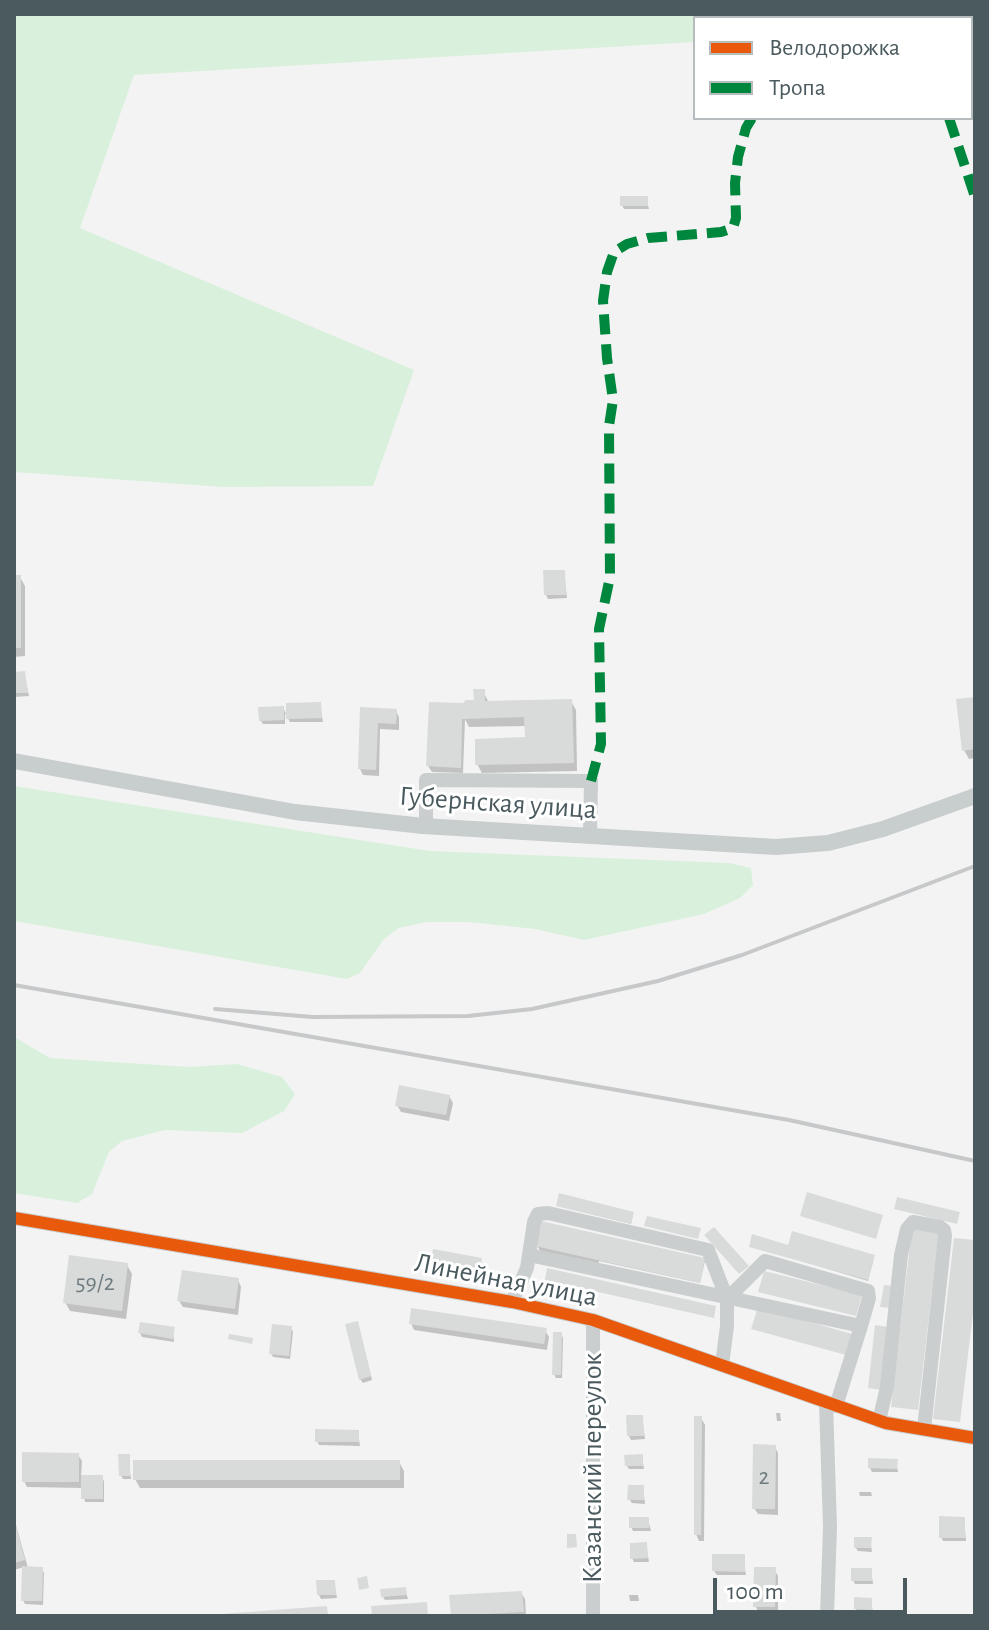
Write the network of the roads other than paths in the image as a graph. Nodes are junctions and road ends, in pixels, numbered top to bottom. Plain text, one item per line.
1 (14, 761) edge
2 (975, 796) edge
3 (426, 826) junction
4 (590, 836) junction
5 (14, 1218) edge
6 (529, 1255) junction
7 (727, 1299) junction
8 (512, 1302) junction
9 (593, 1320) junction
10 (861, 1326) junction
11 (722, 1365) junction
12 (831, 1404) junction
13 (879, 1421) junction
14 (924, 1429) junction
15 (975, 1438) edge
16 (593, 1616) edge
17 (827, 1616) edge

1 - 3 main road, Губернская улица
2 - 4 main road, Губернская улица
3 - 4 main road, Губернская улица
3 - 4 street
5 - 8 street, Линейная улица
6 - 7 street
6 - 7 street
6 - 8 street
7 - 10 street
7 - 10 street
7 - 11 street
8 - 9 street, Линейная улица
9 - 11 street, Линейная улица
9 - 16 street, Казанский переулок
10 - 12 street
11 - 12 street, Линейная улица
12 - 13 street, Линейная улица
12 - 17 street
13 - 14 street, Линейная улица
13 - 14 street
14 - 15 street, Линейная улица

